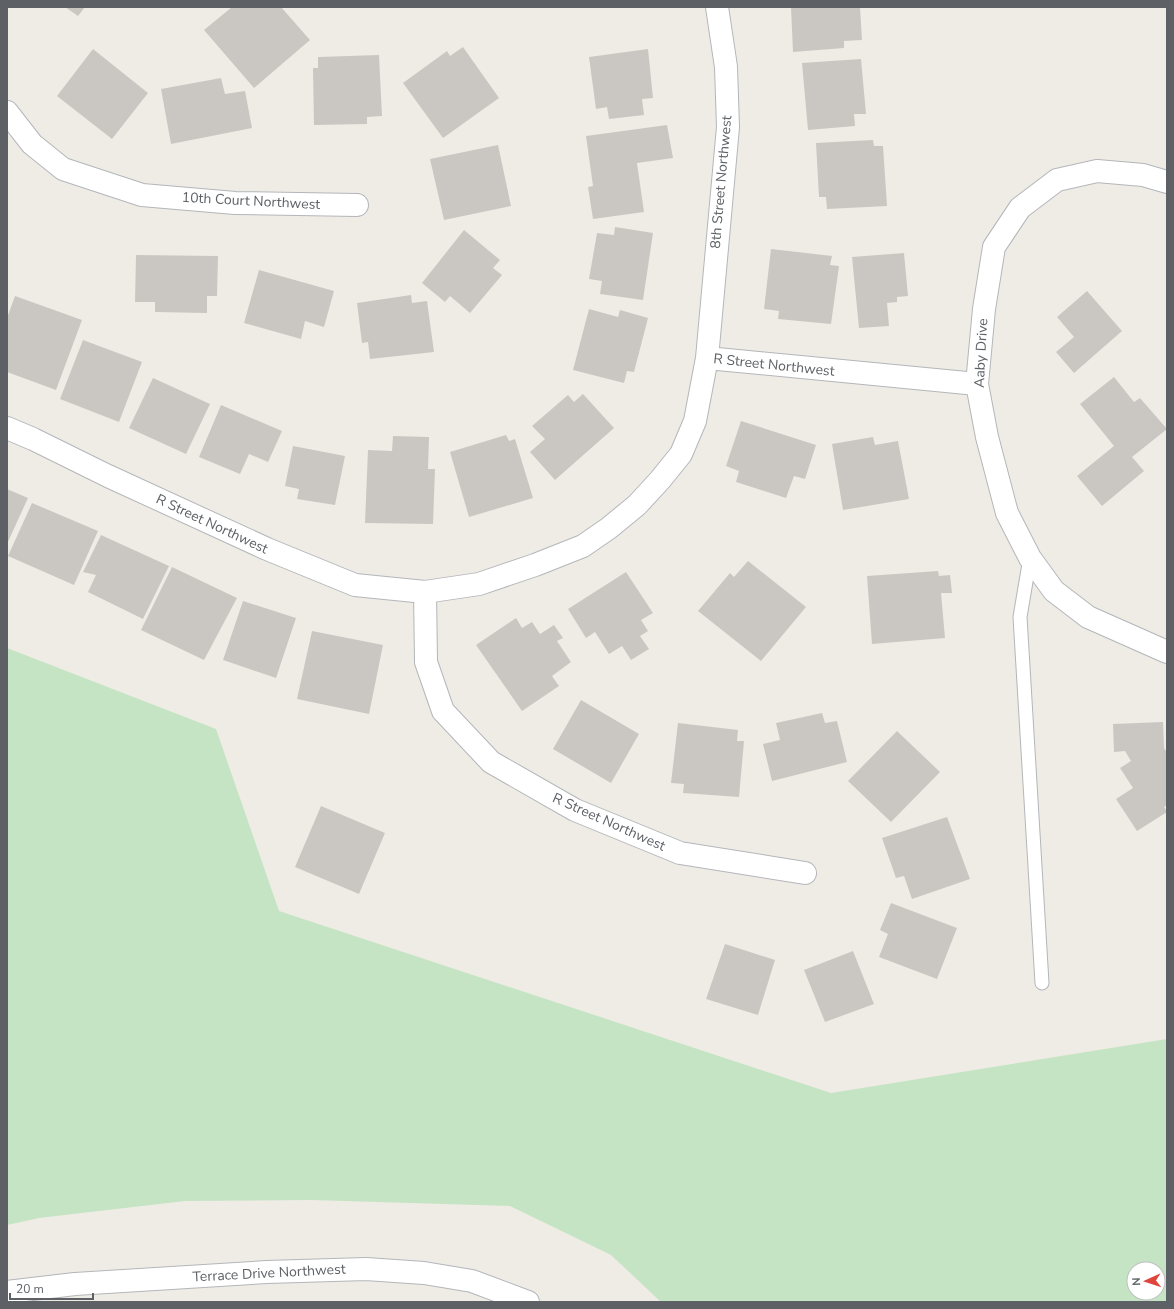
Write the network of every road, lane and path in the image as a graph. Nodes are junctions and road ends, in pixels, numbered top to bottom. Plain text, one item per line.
1 (717, 7) edge
2 (7, 112) edge
3 (1167, 182) edge
4 (357, 205) dead end
5 (707, 358) junction
6 (977, 384) junction
7 (7, 428) edge
8 (1030, 558) junction
9 (425, 592) junction
10 (1167, 652) edge
11 (806, 873) dead end
12 (1042, 983) dead end
13 (7, 1292) edge
14 (528, 1302) edge

1 - 5 street, 8th Street Northwest
2 - 4 street, 10th Court Northwest
3 - 6 street, Aaby Drive
5 - 6 street, R Street Northwest
5 - 9 street, R Street Northwest
6 - 8 street, Aaby Drive
7 - 9 street, R Street Northwest
8 - 10 street, Aaby Drive
8 - 12 lane
9 - 11 street, R Street Northwest
13 - 14 street, Terrace Drive Northwest

